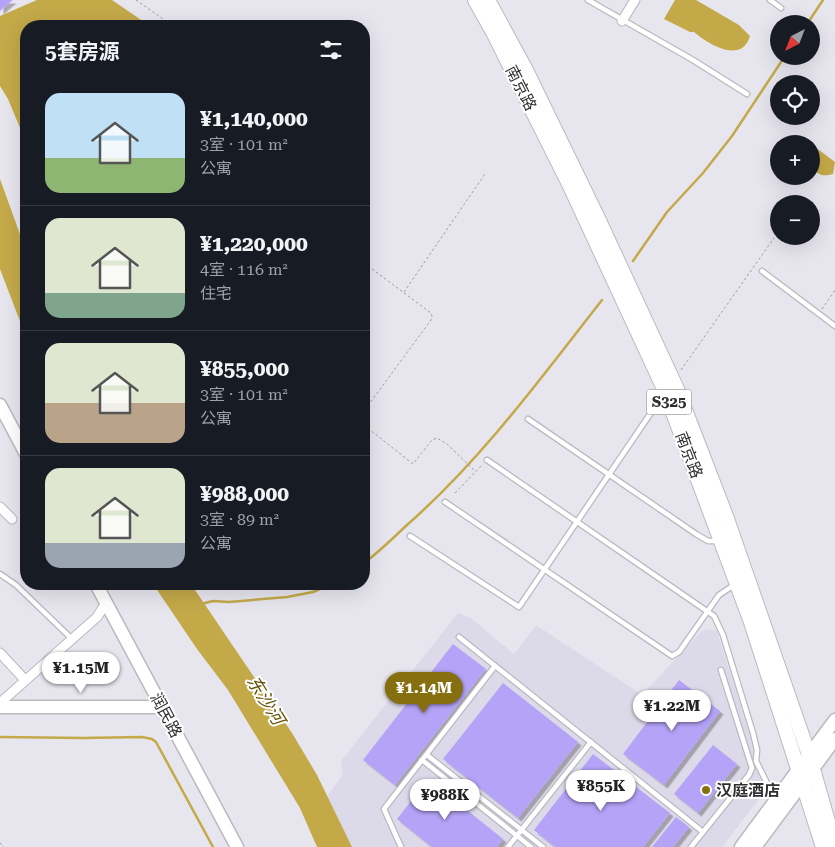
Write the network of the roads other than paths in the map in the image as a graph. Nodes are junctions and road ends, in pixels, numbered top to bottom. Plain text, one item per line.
1 (475, 0) edge
2 (488, 0) edge
3 (588, 0) edge
4 (636, 0) edge
5 (770, 0) edge
6 (781, 8) dead end
7 (622, 20) junction
8 (746, 94) dead end
9 (762, 271) dead end
10 (835, 326) edge
11 (669, 386) junction
12 (0, 405) edge
13 (528, 419) dead end
14 (20, 443) edge
15 (488, 460) road end
16 (609, 475) junction
17 (445, 502) dead end
18 (0, 507) edge
19 (12, 519) dead end
20 (577, 522) junction
21 (410, 536) dead end
22 (722, 541) junction
23 (544, 569) junction
24 (0, 574) edge
25 (737, 583) junction
26 (20, 590) edge
27 (20, 590) edge
28 (99, 590) edge
29 (106, 603) junction
30 (707, 611) junction
31 (459, 637) dead end
32 (72, 639) junction
33 (0, 653) edge
34 (496, 666) junction
35 (720, 670) dead end
36 (25, 680) junction
37 (0, 703) edge
38 (0, 707) edge
39 (162, 707) junction
40 (835, 720) edge
41 (835, 739) edge
42 (590, 742) junction
43 (426, 755) junction
44 (422, 760) junction
45 (811, 761) junction
46 (801, 775) junction
47 (779, 795) junction
48 (822, 821) junction
49 (521, 830) junction
50 (703, 832) junction
51 (517, 836) junction
52 (835, 846) edge
53 (237, 847) edge
54 (401, 847) edge
55 (508, 847) edge
56 (531, 847) edge
57 (543, 847) edge
58 (691, 847) edge
59 (741, 847) edge
60 (755, 847) edge
61 (823, 847) edge

1 - 11 main road, 南京路 / S325
2 - 11 main road, 南京路 / S325
3 - 7 lane
4 - 7 street
5 - 6 lane
7 - 8 lane
9 - 10 lane
11 - 16 lane
11 - 22 main road, 南京路 / S325
11 - 45 main road, 南京路 / S325
12 - 14 street
13 - 16 lane
15 - 20 lane
16 - 20 lane
16 - 22 lane
17 - 23 lane
18 - 19 street
20 - 23 lane
20 - 30 lane
21 - 23 lane
22 - 25 main road, 南京路 / S325
23 - 30 lane
24 - 27 lane
25 - 30 lane
25 - 46 main road, 南京路 / S325
26 - 32 lane
28 - 29 street, 润民路
29 - 32 street
29 - 39 street, 润民路
30 - 47 lane
31 - 34 lane
32 - 36 street
33 - 36 street
34 - 42 lane
34 - 43 lane
35 - 50 lane
36 - 37 street
38 - 39 street
39 - 53 street, 润民路
40 - 45 street
41 - 45 street
42 - 49 lane
42 - 50 lane
43 - 44 lane
43 - 49 lane
44 - 51 lane
44 - 54 lane
45 - 46 street
45 - 48 main road, 南京路 / S325
46 - 47 street
46 - 48 main road, 南京路 / S325
46 - 60 street
47 - 59 street
48 - 52 main road, 南京路 / S325
48 - 61 main road, 南京路 / S325
49 - 51 lane
49 - 57 lane
50 - 58 lane
51 - 55 lane
51 - 56 lane

